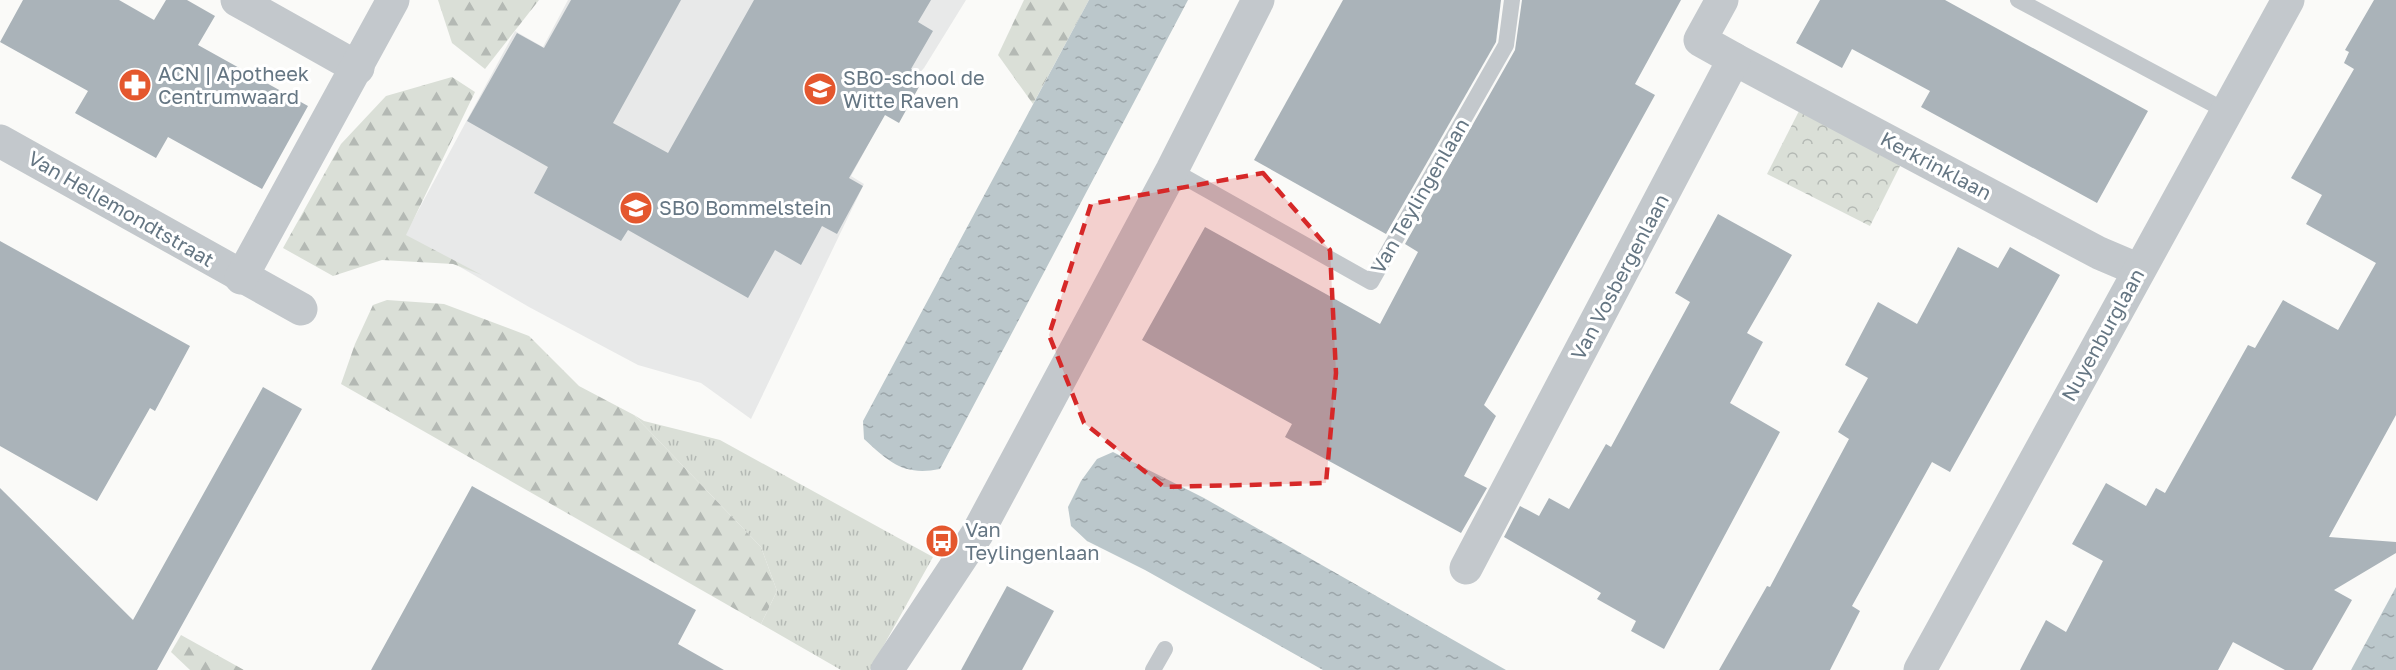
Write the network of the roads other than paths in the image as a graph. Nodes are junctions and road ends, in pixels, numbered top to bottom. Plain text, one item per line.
1 (237, 0) edge
2 (1258, 0) edge
3 (1512, 0) edge
4 (1722, 0) edge
5 (2018, 0) edge
6 (2288, 0) edge
7 (392, 1) edge
8 (1734, 59) junction
9 (358, 68) junction
10 (2226, 111) junction
11 (0, 141) edge
12 (1172, 170) junction
13 (2139, 270) junction
14 (242, 278) junction
15 (301, 309) dead end
16 (1466, 568) dead end
17 (1165, 649) dead end
18 (887, 670) edge
19 (1153, 670) edge
20 (1920, 670) edge

1 - 9 street
2 - 12 street
3 - 12 lane, Van Teylingenlaan
4 - 8 street
5 - 10 lane
6 - 10 street, Nuyenburglaan
7 - 9 street
8 - 13 street, Kerkrinklaan
8 - 16 street, Van Vosbergenlaan
9 - 14 street
10 - 13 street, Nuyenburglaan
11 - 14 street, Van Hellemondtstraat
12 - 18 street
13 - 20 street, Nuyenburglaan
14 - 15 street, Van Hellemondtstraat
17 - 19 lane

